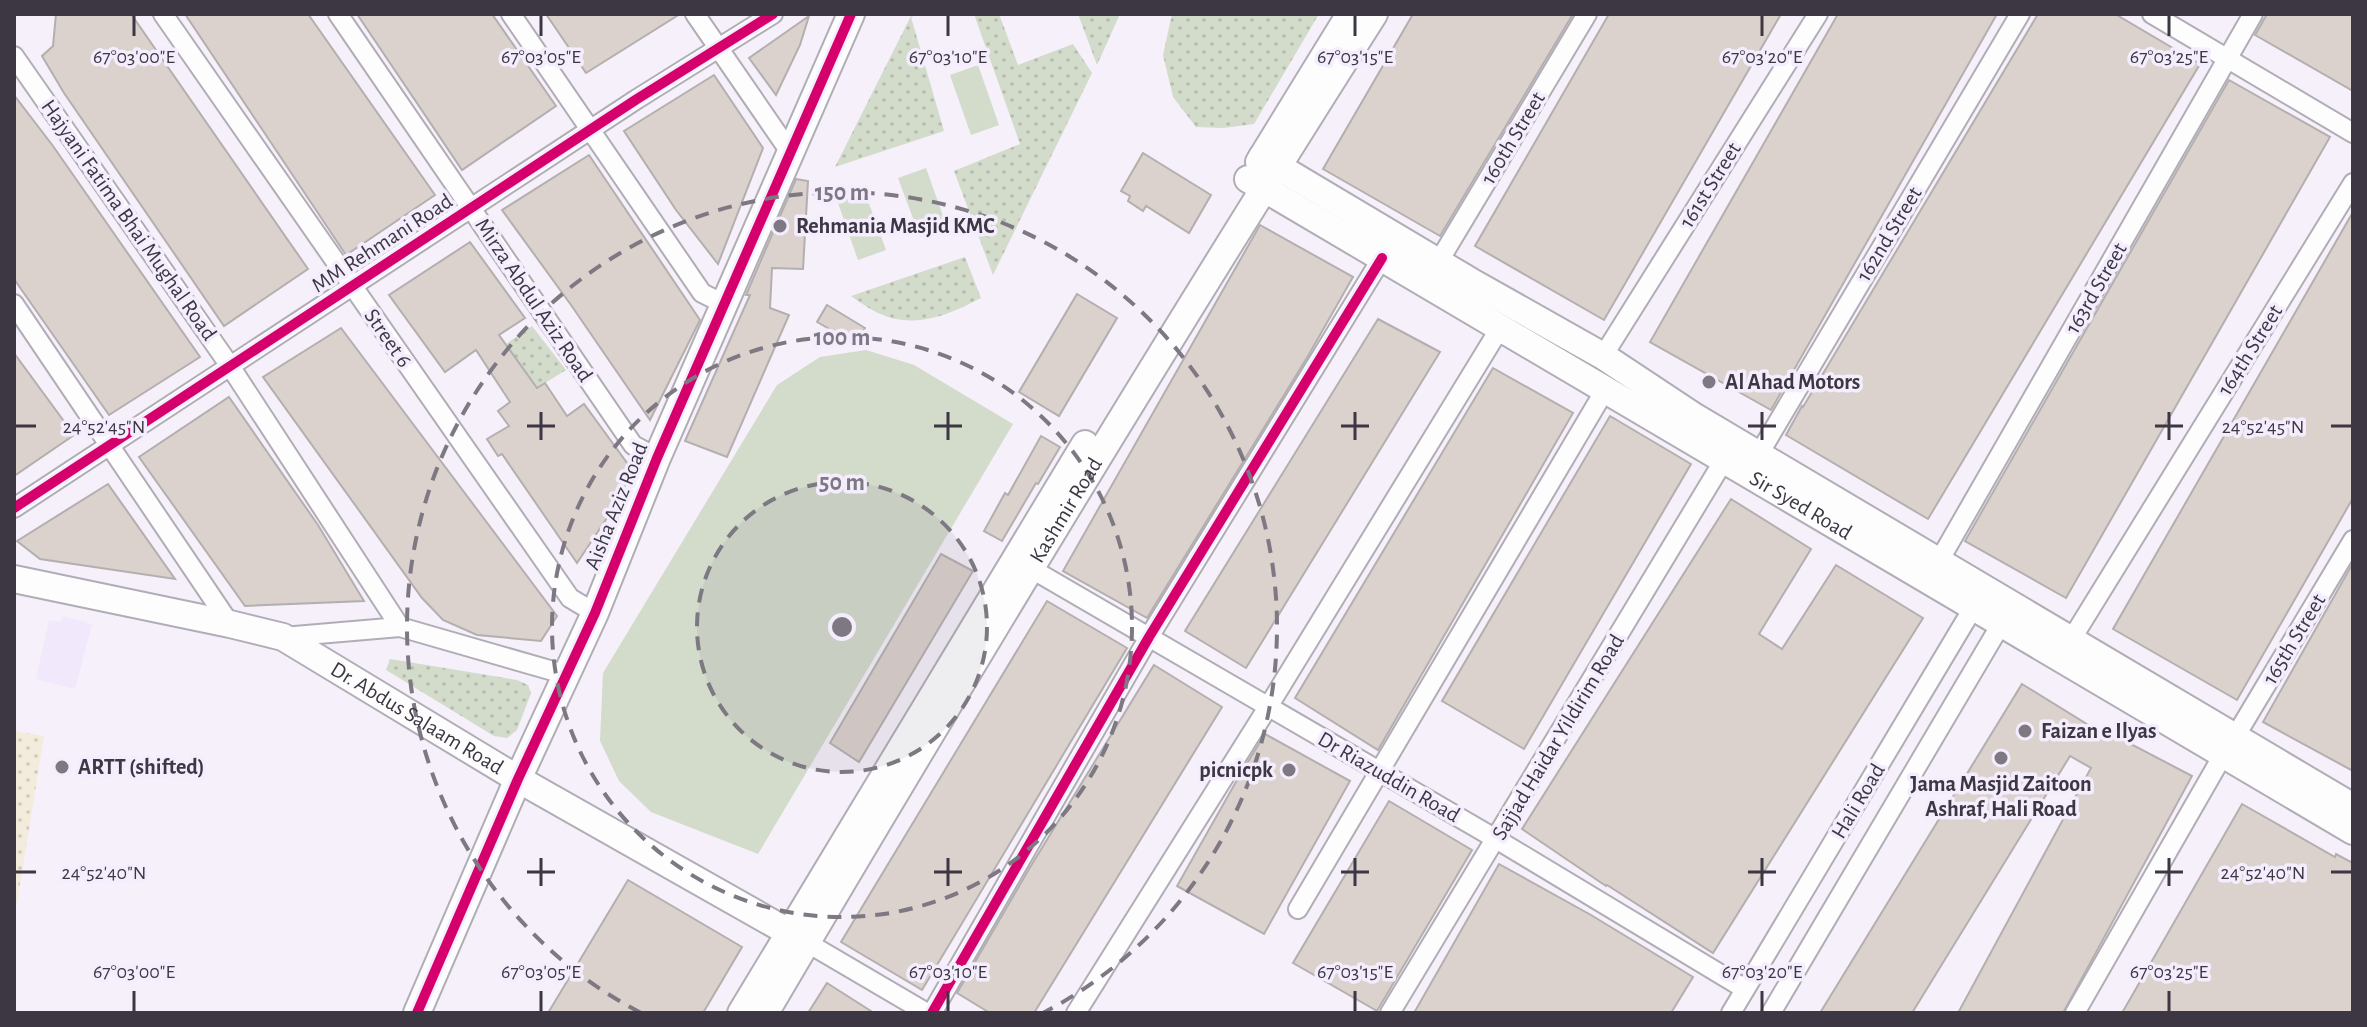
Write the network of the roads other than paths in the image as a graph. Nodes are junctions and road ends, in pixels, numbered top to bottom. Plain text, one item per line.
1 (163, 14) edge
2 (338, 14) edge
3 (511, 14) edge
4 (695, 14) edge
5 (773, 14) edge
6 (851, 14) edge
7 (1350, 14) edge
8 (1374, 14) edge
9 (1587, 14) edge
10 (1818, 14) edge
11 (2020, 14) edge
12 (2152, 14) edge
13 (2253, 14) edge
14 (719, 48) junction
15 (14, 56) edge
16 (2227, 59) junction
17 (591, 130) junction
18 (2353, 133) edge
19 (790, 152) junction
20 (1263, 172) junction
21 (2353, 183) edge
22 (472, 208) junction
23 (1382, 258) junction
24 (1439, 261) junction
25 (352, 286) junction
26 (1464, 291) junction
27 (14, 304) edge
28 (724, 304) junction
29 (1500, 328) junction
30 (1603, 356) junction
31 (230, 366) junction
32 (1605, 390) junction
33 (1690, 426) junction
34 (109, 445) junction
35 (1759, 454) junction
36 (657, 458) junction
37 (1724, 460) junction
38 (14, 508) edge
39 (2353, 540) edge
40 (1939, 561) junction
41 (1030, 568) junction
42 (14, 579) edge
43 (1979, 598) junction
44 (595, 613) junction
45 (2006, 614) junction
46 (230, 624) junction
47 (400, 627) junction
48 (283, 637) junction
49 (1149, 637) junction
50 (2071, 640) junction
51 (567, 675) junction
52 (1268, 707) junction
53 (2229, 746) junction
54 (1380, 773) junction
55 (2277, 774) junction
56 (518, 779) junction
57 (2353, 807) edge
58 (2353, 831) edge
59 (1496, 839) junction
60 (1298, 909) dead end
61 (798, 937) junction
62 (1748, 984) junction
63 (1777, 1008) edge
64 (1735, 1011) edge
65 (417, 1013) edge
66 (741, 1013) edge
67 (765, 1013) edge
68 (930, 1013) edge
69 (1076, 1013) edge
70 (1390, 1013) edge
71 (2075, 1013) edge

1 - 25 street, Street 6
2 - 22 street, Mirza Abdul Aziz Road
3 - 17 street
4 - 14 street
5 - 14 street, MM Rehmani Road
6 - 19 main road, Aisha Aziz Road
7 - 20 main road, Kashmir Road
8 - 20 main road, Kashmir Road
9 - 24 street, 160th Street
10 - 30 street, 161st Street
11 - 35 street, 162nd Street
12 - 16 street
13 - 16 street, 163rd Street
14 - 17 street, MM Rehmani Road
14 - 19 street
15 - 31 street, Hajyani Fatima Bhai Mughal Road
16 - 18 street
16 - 40 street, 163rd Street
17 - 22 street, MM Rehmani Road
17 - 28 street
19 - 28 main road, Aisha Aziz Road
20 - 23 main road, Sir Syed Road
20 - 24 main road, Sir Syed Road
20 - 41 main road, Kashmir Road
20 - 61 main road, Kashmir Road
21 - 50 street, 164th Street
22 - 25 street, MM Rehmani Road
22 - 36 street, Mirza Abdul Aziz Road
23 - 26 main road, Sir Syed Road
23 - 49 street
24 - 26 main road, Sir Syed Road
25 - 31 street, MM Rehmani Road
25 - 44 street, Street 6
26 - 29 main road, Sir Syed Road
26 - 30 main road, Sir Syed Road
27 - 34 street
28 - 36 main road, Aisha Aziz Road
29 - 32 main road, Sir Syed Road
29 - 52 street
30 - 33 main road, Sir Syed Road
31 - 34 street, MM Rehmani Road
31 - 47 street, Hajyani Fatima Bhai Mughal Road
32 - 33 main road, Sir Syed Road
32 - 54 street
33 - 35 main road, Sir Syed Road
33 - 37 main road, Sir Syed Road
34 - 38 street, MM Rehmani Road
34 - 46 street
35 - 40 main road, Sir Syed Road
36 - 44 main road, Aisha Aziz Road
37 - 43 main road, Sir Syed Road
37 - 59 street, Sajjad Haidar Yildirim Road
39 - 53 street, 165th Street
40 - 43 main road, Sir Syed Road
41 - 49 street, Dr Riazuddin Road
41 - 61 main road, Kashmir Road
42 - 46 main road, Dr. Abdus Salaam Road
43 - 45 main road, Sir Syed Road
43 - 62 street, Hali Road
44 - 51 main road, Aisha Aziz Road
45 - 50 main road, Sir Syed Road
45 - 53 main road, Sir Syed Road
45 - 63 street, Hali Road
46 - 48 main road, Dr. Abdus Salaam Road
47 - 48 street
47 - 51 street
48 - 56 main road, Dr. Abdus Salaam Road
49 - 52 street, Dr Riazuddin Road
49 - 68 street
50 - 53 main road, Sir Syed Road
51 - 56 main road, Aisha Aziz Road
52 - 54 street, Dr Riazuddin Road
52 - 69 street
53 - 55 main road, Sir Syed Road
53 - 71 street, 165th Street
54 - 59 street, Dr Riazuddin Road
54 - 60 street
55 - 57 main road, Sir Syed Road
55 - 58 main road, Sir Syed Road
56 - 61 main road, Dr. Abdus Salaam Road
56 - 65 main road, Aisha Aziz Road
59 - 62 street, Dr Riazuddin Road
59 - 70 street, Sajjad Haidar Yildirim Road
61 - 66 main road, Kashmir Road
61 - 67 main road, Kashmir Road
61 - 68 street
62 - 63 street, Dr Riazuddin Road
62 - 64 street, Hali Road

